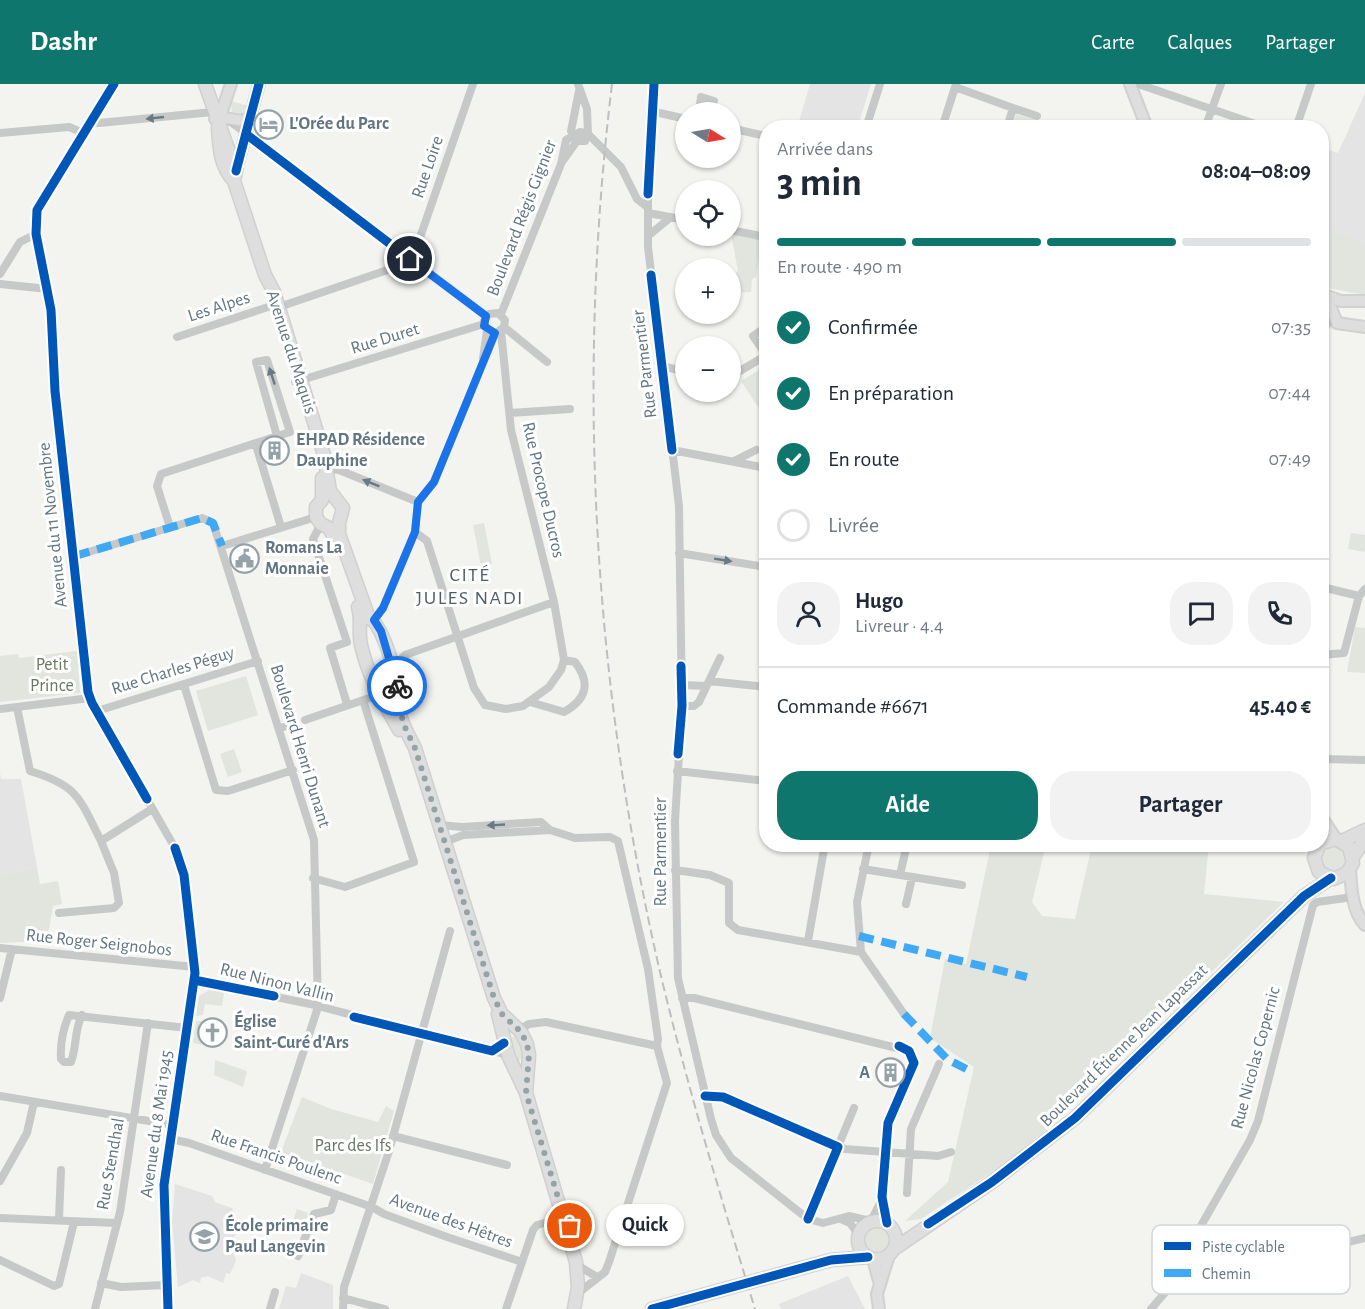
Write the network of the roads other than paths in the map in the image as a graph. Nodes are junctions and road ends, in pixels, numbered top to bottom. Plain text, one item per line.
1 (114, 84) edge
2 (199, 84) edge
3 (205, 84) edge
4 (231, 84) edge
5 (259, 84) edge
6 (473, 84) edge
7 (654, 84) edge
8 (880, 84) edge
9 (1130, 84) edge
10 (1138, 84) edge
11 (1221, 84) edge
12 (1311, 84) edge
13 (956, 85) edge
14 (579, 87) edge
15 (714, 101) dead end
16 (700, 102) edge
17 (1014, 108) junction
18 (1214, 110) junction
19 (651, 111) junction
20 (675, 116) edge
21 (1037, 116) dead end
22 (1142, 116) junction
23 (251, 117) junction
24 (219, 119) junction
25 (869, 120) edge
26 (945, 120) edge
27 (1010, 120) edge
28 (1142, 120) edge
29 (1144, 120) edge
30 (1209, 120) edge
31 (1243, 120) edge
32 (1299, 120) edge
33 (93, 122) junction
34 (741, 130) edge
35 (0, 133) edge
36 (86, 134) junction
37 (246, 134) junction
38 (759, 134) edge
39 (580, 137) junction
40 (235, 176) junction
41 (633, 190) junction
42 (648, 194) junction
43 (647, 210) junction
44 (671, 217) junction
45 (675, 218) edge
46 (741, 232) edge
47 (36, 234) junction
48 (648, 236) junction
49 (759, 236) edge
50 (410, 259) junction
51 (0, 273) edge
52 (0, 284) edge
53 (48, 289) junction
54 (1365, 301) edge
55 (1329, 302) edge
56 (274, 307) junction
57 (1336, 312) junction
58 (501, 314) junction
59 (1329, 324) edge
60 (493, 327) junction
61 (1365, 327) edge
62 (759, 332) edge
63 (177, 337) dead end
64 (759, 345) edge
65 (489, 346) junction
66 (505, 348) junction
67 (483, 358) junction
68 (759, 359) edge
69 (547, 362) dead end
70 (662, 366) junction
71 (675, 369) edge
72 (741, 370) edge
73 (298, 382) junction
74 (570, 409) dead end
75 (510, 413) junction
76 (277, 436) junction
77 (256, 444) junction
78 (672, 450) junction
79 (756, 450) dead end
80 (734, 461) junction
81 (759, 466) edge
82 (325, 468) junction
83 (328, 499) junction
84 (418, 502) junction
85 (326, 523) junction
86 (170, 526) junction
87 (281, 527) junction
88 (415, 532) junction
89 (222, 546) junction
90 (679, 553) junction
91 (75, 556) junction
92 (759, 566) edge
93 (1329, 589) edge
94 (1365, 589) edge
95 (1359, 596) junction
96 (554, 602) junction
97 (370, 619) junction
98 (458, 636) junction
99 (388, 653) junction
100 (1329, 654) edge
101 (405, 655) junction
102 (720, 658) dead end
103 (564, 660) junction
104 (258, 661) junction
105 (392, 668) junction
106 (708, 683) junction
107 (183, 685) junction
108 (682, 685) junction
109 (759, 687) edge
110 (378, 695) junction
111 (90, 698) junction
112 (363, 699) junction
113 (531, 702) junction
114 (348, 704) junction
115 (393, 706) junction
116 (682, 706) junction
117 (17, 707) junction
118 (0, 710) edge
119 (97, 711) junction
120 (305, 720) dead end
121 (294, 724) dead end
122 (280, 728) junction
123 (1329, 759) edge
124 (1365, 760) edge
125 (293, 770) junction
126 (677, 771) junction
127 (759, 780) edge
128 (152, 809) junction
129 (439, 825) junction
130 (1329, 828) edge
131 (1365, 830) edge
132 (463, 831) junction
133 (1365, 839) edge
134 (1339, 840) junction
135 (101, 841) junction
136 (445, 842) junction
137 (1329, 842) edge
138 (823, 852) edge
139 (867, 852) edge
140 (905, 852) edge
141 (1315, 852) edge
142 (1352, 863) junction
143 (1315, 866) junction
144 (862, 869) junction
145 (675, 870) junction
146 (900, 875) junction
147 (313, 878) junction
148 (912, 878) junction
149 (1334, 878) junction
150 (962, 885) dead end
151 (1353, 894) junction
152 (1304, 896) junction
153 (906, 904) dead end
154 (59, 913) dead end
155 (1365, 925) edge
156 (450, 931) dead end
157 (808, 941) junction
158 (0, 948) edge
159 (12, 949) junction
160 (861, 952) junction
161 (195, 967) junction
162 (194, 980) junction
163 (0, 998) edge
164 (682, 998) junction
165 (318, 1007) junction
166 (904, 1014) dead end
167 (82, 1015) junction
168 (148, 1023) junction
169 (187, 1028) junction
170 (510, 1033) junction
171 (421, 1034) junction
172 (657, 1046) junction
173 (492, 1051) junction
174 (508, 1056) junction
175 (939, 1064) dead end
176 (521, 1066) junction
177 (0, 1096) edge
178 (705, 1096) junction
179 (34, 1102) junction
180 (854, 1108) dead end
181 (134, 1119) junction
182 (173, 1125) junction
183 (393, 1136) junction
184 (171, 1139) junction
185 (838, 1147) junction
186 (885, 1151) junction
187 (951, 1152) dead end
188 (910, 1153) junction
189 (507, 1165) dead end
190 (62, 1170) dead end
191 (265, 1170) junction
192 (0, 1180) edge
193 (907, 1193) dead end
194 (336, 1194) junction
195 (882, 1197) junction
196 (560, 1204) junction
197 (372, 1207) junction
198 (0, 1218) edge
199 (562, 1218) junction
200 (58, 1219) junction
201 (808, 1219) junction
202 (840, 1219) junction
203 (871, 1221) junction
204 (74, 1222) junction
205 (116, 1223) junction
206 (928, 1224) junction
207 (1201, 1225) edge
208 (890, 1226) junction
209 (858, 1238) junction
210 (1365, 1238) edge
211 (1350, 1242) edge
212 (891, 1252) junction
213 (298, 1256) dead end
214 (870, 1258) junction
215 (0, 1260) edge
216 (831, 1260) junction
217 (522, 1262) junction
218 (582, 1269) junction
219 (597, 1277) junction
220 (879, 1281) junction
221 (101, 1283) junction
222 (166, 1285) junction
223 (582, 1290) junction
224 (275, 1292) dead end
225 (1165, 1294) edge
226 (344, 1298) junction
227 (1154, 1308) edge
228 (94, 1309) edge
229 (168, 1309) edge
230 (270, 1309) edge
231 (343, 1309) edge
232 (385, 1309) edge
233 (506, 1309) edge
234 (574, 1309) edge
235 (584, 1309) edge
236 (652, 1309) edge
237 (879, 1309) edge

1 - 33 street
2 - 24 main road
3 - 24 main road
4 - 24 main road
5 - 23 main road
6 - 50 street, Rue Loire
7 - 19 street, Rue Parmentier
8 - 25 street
9 - 22 main road
10 - 18 street
11 - 18 street
12 - 32 street
13 - 17 street
13 - 26 street
14 - 39 street, Boulevard Régis Gignier
14 - 39 street
15 - 16 street
17 - 21 street
17 - 27 street
18 - 30 street
18 - 31 street
19 - 20 street
19 - 42 street, Rue Parmentier
22 - 28 main road
22 - 29 main road
23 - 24 main road
23 - 37 main road
24 -> 33 street
24 - 37 street
24 - 40 main road, Avenue du Maquis
33 - 36 street
34 - 38 street
35 - 36 street
36 - 47 street
37 - 40 main road
37 - 50 street
39 - 41 street
39 - 58 street, Boulevard Régis Gignier
40 - 56 main road, Avenue du Maquis
41 - 42 street
41 - 43 street
42 - 43 street, Rue Parmentier
43 - 44 street
43 - 48 street, Rue Parmentier
44 - 45 street
44 - 48 street
46 - 49 street
47 - 51 street
47 - 53 street, Avenue du 11 Novembre
48 - 70 street, Rue Parmentier
50 - 56 street, Les Alpes
50 - 60 street
52 - 53 street
53 - 91 street, Avenue du 11 Novembre
54 - 57 main road
55 - 57 main road
56 - 63 street, Les Alpes
56 - 73 main road, Avenue du Maquis
57 - 59 street
57 - 61 main road
58 - 60 street, Boulevard Régis Gignier
58 - 60 street, Boulevard Régis Gignier
60 - 65 street, Boulevard Régis Gignier
60 - 66 street, Rue Procope Ducros
60 - 67 street, Boulevard Régis Gignier
60 - 69 street
60 - 73 street, Rue Duret
62 - 64 street
65 - 66 street
65 - 67 street, Boulevard Régis Gignier
66 - 75 street, Rue Procope Ducros
67 - 84 street, Boulevard Régis Gignier
68 - 72 street
70 - 71 street
70 - 78 street, Rue Parmentier
73 - 82 main road, Avenue du Maquis
74 - 75 street
75 - 96 street, Rue Procope Ducros
76 -> 76 street
76 - 77 street
77 - 86 street
77 - 87 street
78 - 80 street
78 - 90 street, Rue Parmentier
79 - 80 street
80 - 81 street
82 - 83 main road, Avenue du Maquis
84 -> 82 street
83 - 85 main road, Avenue du Maquis
83 - 85 main road, Avenue du Maquis
84 - 88 street
85 - 87 street
85 - 97 main road, Avenue du Maquis
85 - 114 street
86 - 89 street, Boulevard Henri Dunant
86 - 91 street
87 - 89 street
88 - 97 street
88 - 98 street
89 - 104 street, Boulevard Henri Dunant
90 -> 92 street
90 - 108 street, Rue Parmentier
91 - 111 street, Avenue du 11 Novembre
93 - 95 street
94 - 95 street
95 - 100 street
96 - 98 street
96 - 103 street, Rue Procope Ducros
97 - 99 main road, Avenue du Maquis
97 - 110 main road, Avenue du Maquis
98 - 101 street
98 - 113 street
99 - 101 street
99 - 105 main road, Avenue du Maquis
101 - 105 street
102 - 106 street
103 - 113 street
103 - 113 street
104 - 107 street, Rue Charles Péguy
104 - 122 street, Boulevard Henri Dunant
105 - 115 main road, Avenue du Maquis
106 - 108 street
106 - 109 street
106 - 116 street
107 - 119 street, Rue Charles Péguy
107 - 125 street
108 - 116 street, Rue Parmentier
110 - 112 street
110 - 115 main road, Avenue du Maquis
111 - 117 street
111 - 119 street, Avenue du 11 Novembre
112 - 114 street
112 - 147 street
114 - 120 street
115 - 129 main road, Avenue du Maquis
116 - 126 street, Rue Parmentier
117 - 118 street
117 - 135 street
119 - 128 street, Avenue du 11 Novembre
121 - 122 street
122 - 125 street, Boulevard Henri Dunant
123 - 124 street
125 - 147 street, Boulevard Henri Dunant
126 - 127 street
126 - 145 street, Rue Parmentier
128 - 135 street
128 - 161 street, Avenue du 11 Novembre
129 - 132 street
129 - 136 main road, Avenue du Maquis
130 - 134 main road
131 - 134 main road
132 - 136 street
132 - 172 street
133 - 142 main road
134 - 137 main road
134 - 142 main road
135 - 154 street
136 - 170 main road, Avenue du Maquis
138 - 157 street
139 - 144 street
140 - 146 street
141 - 143 main road
142 - 149 main road
142 - 151 main road
143 - 149 main road
143 - 152 main road, Boulevard Étienne Jean Lapassat
144 - 146 street
144 - 160 street
145 - 157 street
145 - 164 street, Rue Parmentier
146 - 148 street
147 - 165 street, Boulevard Henri Dunant
148 - 150 street
148 - 153 street
149 - 151 main road
149 - 152 main road, Boulevard Étienne Jean Lapassat
151 - 155 main road
151 - 207 street, Rue Nicolas Copernic
152 - 206 main road, Boulevard Étienne Jean Lapassat
156 - 171 street
157 - 160 street
158 - 159 street, Rue Roger Seignobos
159 - 161 street, Rue Roger Seignobos
159 - 163 street
160 - 166 street
161 - 162 street, Avenue du 11 Novembre
162 - 165 street, Rue Ninon Vallin
162 - 169 street, Avenue du 8 Mai 1945
164 - 178 street, Rue Parmentier
164 - 186 street
165 - 171 street, Rue Ninon Vallin
165 - 191 street, Boulevard Henri Dunant
167 - 167 street
167 - 168 street
168 - 169 street
168 - 181 street, Rue Stendhal
169 - 182 street, Avenue du 8 Mai 1945
170 - 172 street
170 - 173 street
170 - 174 main road, Avenue du Maquis
170 - 176 main road, Avenue du Maquis
171 - 173 street, Rue Ninon Vallin
171 - 183 street
172 - 219 street
173 - 174 street, Rue Ninon Vallin
174 - 176 main road, Avenue du Maquis
175 - 188 street
176 - 196 main road, Avenue du Maquis
177 - 179 street
178 - 185 street
178 - 201 street, Rue Parmentier
179 - 181 street
179 - 192 street
180 - 185 street
181 - 182 street
181 - 205 street, Rue Stendhal
182 - 184 street, Avenue du 8 Mai 1945
183 - 189 street
183 - 197 street
184 - 191 street, Rue Francis Poulenc
184 - 222 street, Avenue du 8 Mai 1945
185 - 186 street
185 - 201 street
186 - 188 street
186 - 195 street
187 - 188 street
188 - 193 street
190 - 200 street
191 - 194 street, Rue Francis Poulenc
194 - 197 street, Rue Francis Poulenc
194 - 213 street
195 - 203 street
195 - 208 street
196 - 199 main road, Avenue du Maquis
196 - 218 main road, Avenue du Maquis
197 - 217 street, Avenue des Hêtres
197 - 226 street
198 - 200 street
199 - 217 street, Avenue des Hêtres
199 - 234 main road, Avenue du Maquis
200 - 204 street
201 - 202 street
202 - 203 street
202 - 209 street
203 - 208 main road
203 - 209 main road
204 - 205 street
204 - 215 street
205 - 221 street, Rue Stendhal
206 - 208 main road, Boulevard Étienne Jean Lapassat
206 - 212 main road, Boulevard Étienne Jean Lapassat
208 - 212 main road
209 - 214 main road
209 - 216 main road
210 - 211 street
212 - 214 main road
212 - 220 main road
214 - 216 main road
214 - 220 main road
216 - 236 main road
217 - 233 street, Avenue des Hêtres
218 - 219 street
218 - 223 main road, Avenue du Maquis
219 - 223 street
220 - 237 main road
221 - 222 street
221 - 228 street, Rue Stendhal
222 - 229 street, Avenue du 8 Mai 1945
223 - 235 main road, Avenue du Maquis
224 - 230 street
225 - 227 street, Rue Nicolas Copernic
226 - 231 street
226 - 232 street

